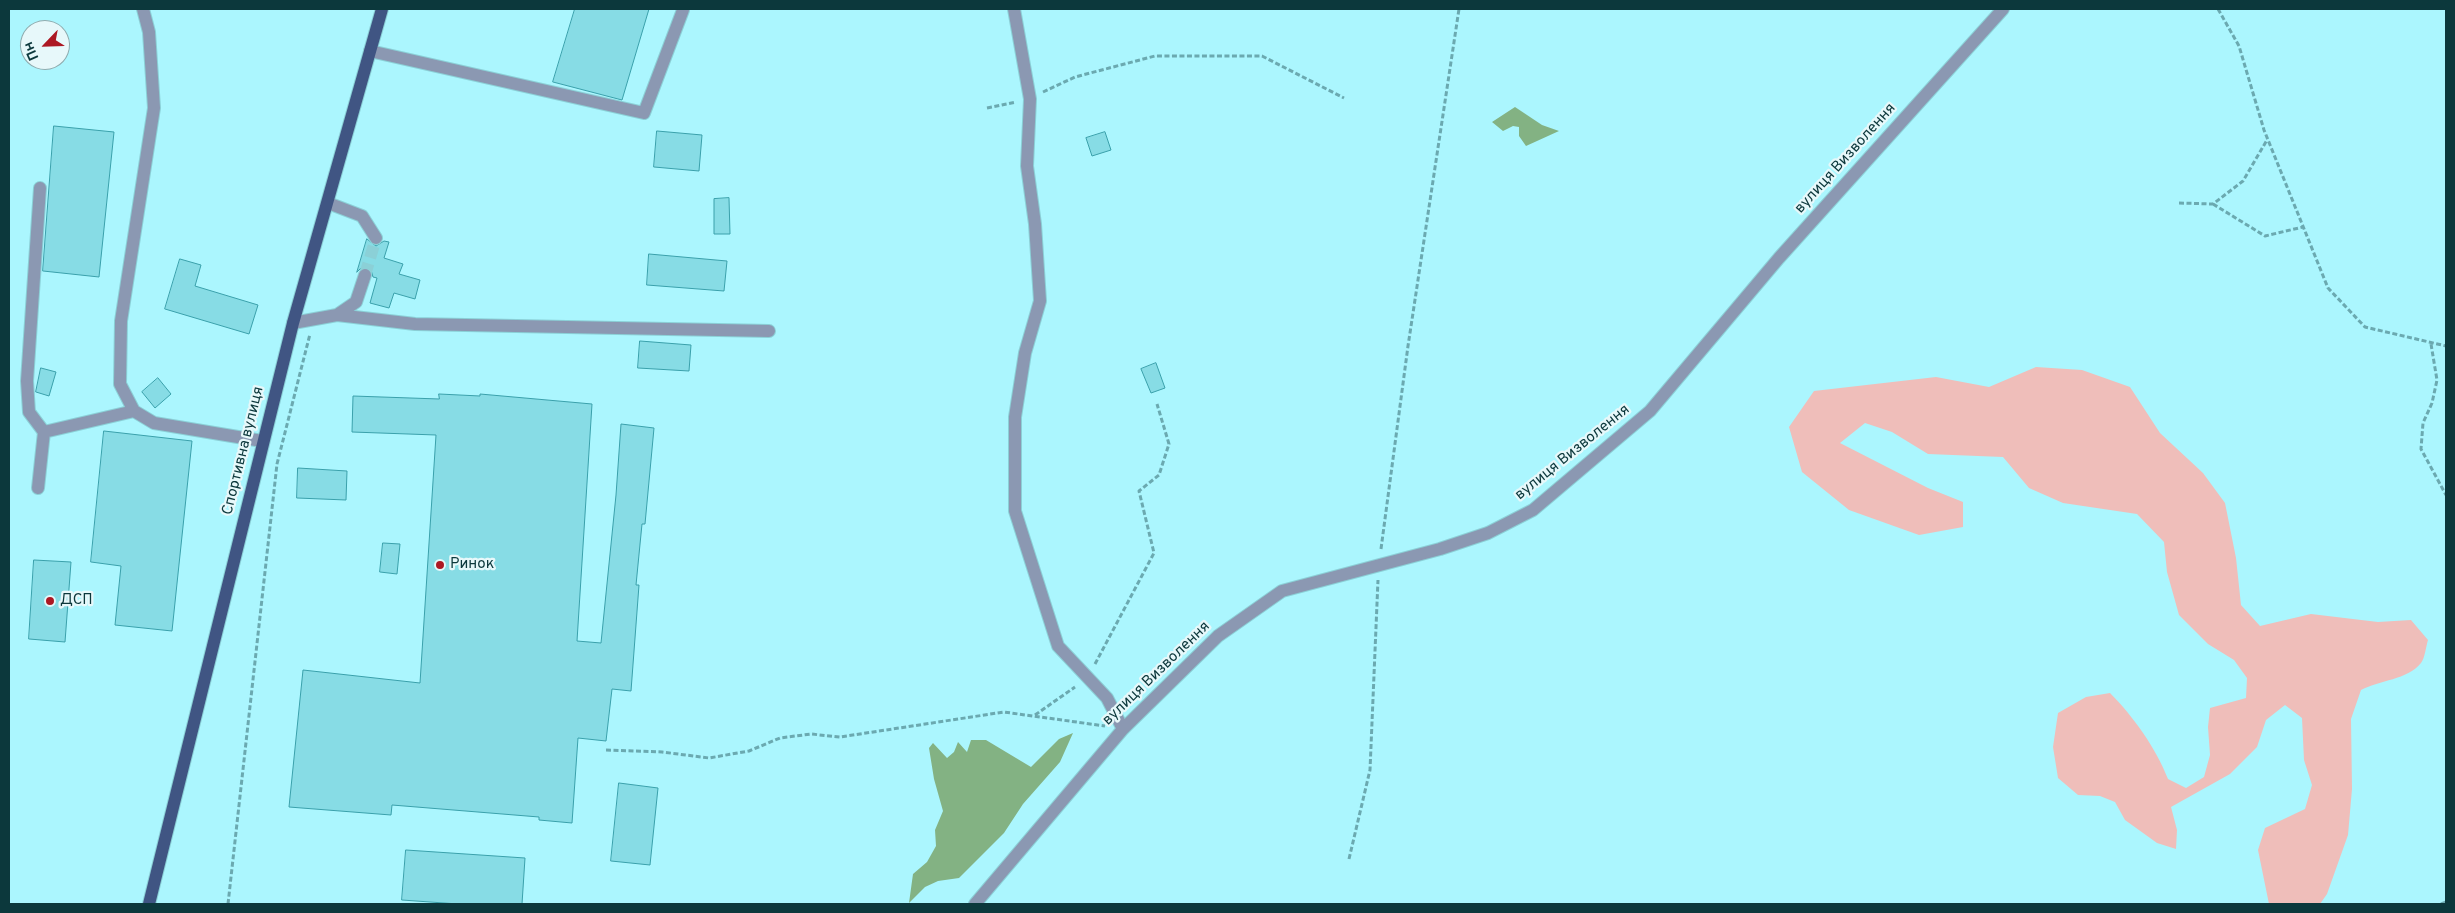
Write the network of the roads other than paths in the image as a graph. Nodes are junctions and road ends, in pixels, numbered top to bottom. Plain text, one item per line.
1 (143, 9) edge
2 (382, 9) edge
3 (1014, 9) edge
4 (2003, 9) edge
5 (683, 10) dead end
6 (370, 51) junction
7 (40, 188) dead end
8 (328, 203) junction
9 (376, 238) dead end
10 (366, 275) tunnel mouth
11 (337, 315) junction
12 (293, 323) junction
13 (769, 331) dead end
14 (134, 412) junction
15 (44, 432) junction
16 (262, 441) junction
17 (38, 488) dead end
18 (1123, 728) junction
19 (149, 904) edge
20 (975, 904) edge

1 - 14 street
2 - 6 main road, Спортивна вулиця
3 - 18 street
4 - 18 street, вулиця Визволення
5 - 6 street
6 - 8 main road, Спортивна вулиця
7 - 15 street
8 - 9 street
8 - 12 main road, Спортивна вулиця
10 - 11 street
11 - 12 street
11 - 13 street
12 - 16 main road, Спортивна вулиця
14 - 15 street
14 - 16 street
15 - 17 street
16 - 19 main road, Спортивна вулиця
18 - 20 street, вулиця Визволення

